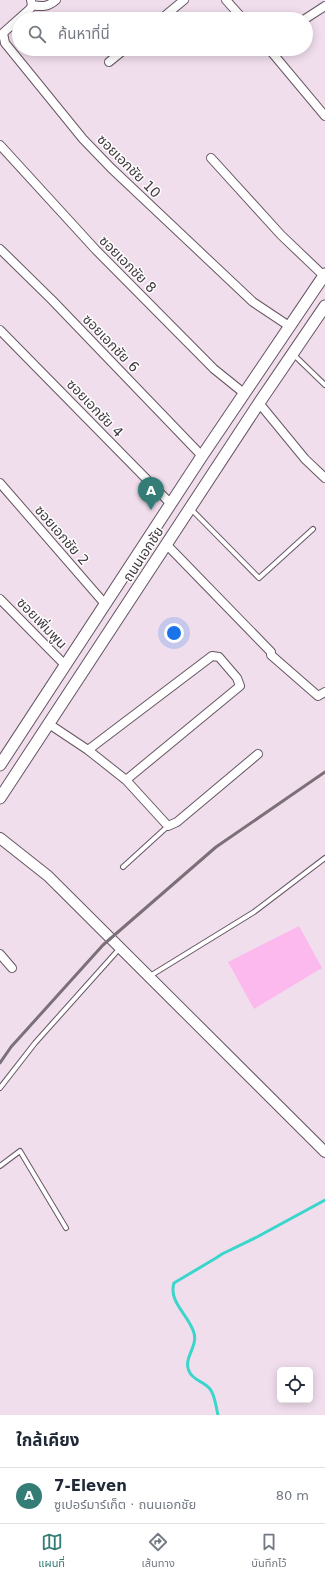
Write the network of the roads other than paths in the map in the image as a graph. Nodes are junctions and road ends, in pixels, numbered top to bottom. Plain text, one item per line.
1 (56, 0) edge
2 (184, 0) edge
3 (226, 0) edge
4 (32, 2) edge
5 (325, 6) edge
6 (26, 12) edge
7 (169, 12) edge
8 (237, 12) edge
9 (313, 14) edge
10 (12, 23) edge
11 (1, 31) edge
12 (12, 52) edge
13 (16, 56) edge
14 (116, 56) edge
15 (275, 56) edge
16 (109, 62) dead end
17 (325, 116) edge
18 (0, 145) edge
19 (211, 158) dead end
20 (0, 249) edge
21 (324, 275) edge
22 (325, 306) edge
23 (289, 326) junction
24 (0, 330) edge
25 (293, 354) junction
26 (325, 385) edge
27 (245, 394) junction
28 (259, 403) junction
29 (202, 456) junction
30 (325, 478) edge
31 (0, 483) edge
32 (171, 504) junction
33 (191, 509) junction
34 (313, 529) dead end
35 (167, 545) junction
36 (0, 599) edge
37 (105, 604) junction
38 (65, 665) junction
39 (325, 692) edge
40 (49, 724) junction
41 (88, 750) junction
42 (258, 754) dead end
43 (0, 765) edge
44 (126, 780) junction
45 (0, 798) edge
46 (168, 826) junction
47 (0, 838) edge
48 (325, 858) edge
49 (123, 867) dead end
50 (121, 947) junction
51 (0, 954) edge
52 (12, 968) dead end
53 (150, 977) junction
54 (0, 1088) edge
55 (325, 1152) edge
56 (0, 1166) edge
57 (66, 1228) dead end

1 - 4 street, ซอยเอกชัย 10
2 - 7 street
3 - 8 street
4 - 6 street, ซอยเอกชัย 10
5 - 9 street
10 - 11 street, ซอยเอกชัย 10
11 - 12 street, ซอยเอกชัย 10
13 - 23 street, ซอยเอกชัย 10
14 - 16 street
15 - 17 street
18 - 27 street, ซอยเอกชัย 8
19 - 21 street
20 - 29 street, ซอยเอกชัย 6
21 - 23 main road, ถนนเอกชัย
22 - 25 main road, ถนนเอกชัย
23 - 27 main road, ถนนเอกชัย
24 - 32 street, ซอยเอกชัย 4
25 - 26 lane
25 - 28 main road, ถนนเอกชัย
27 - 29 main road, ถนนเอกชัย
28 - 30 street
28 - 33 main road, ถนนเอกชัย
29 - 32 main road, ถนนเอกชัย
31 - 37 street, ซอยเอกชัย 2
32 - 37 main road, ถนนเอกชัย
33 - 34 lane
33 - 35 main road, ถนนเอกชัย
35 - 39 street
35 - 40 main road, ถนนเอกชัย
36 - 38 street, ซอยเพิ่มพูน
37 - 38 main road, ถนนเอกชัย
38 - 43 main road, ถนนเอกชัย
40 - 41 street
40 - 45 main road, ถนนเอกชัย
41 - 44 street
41 - 44 street
42 - 46 street
44 - 46 street
46 - 49 lane
47 - 50 street
48 - 53 lane
50 - 53 street
50 - 54 lane
51 - 52 street
53 - 55 street
56 - 57 lane

